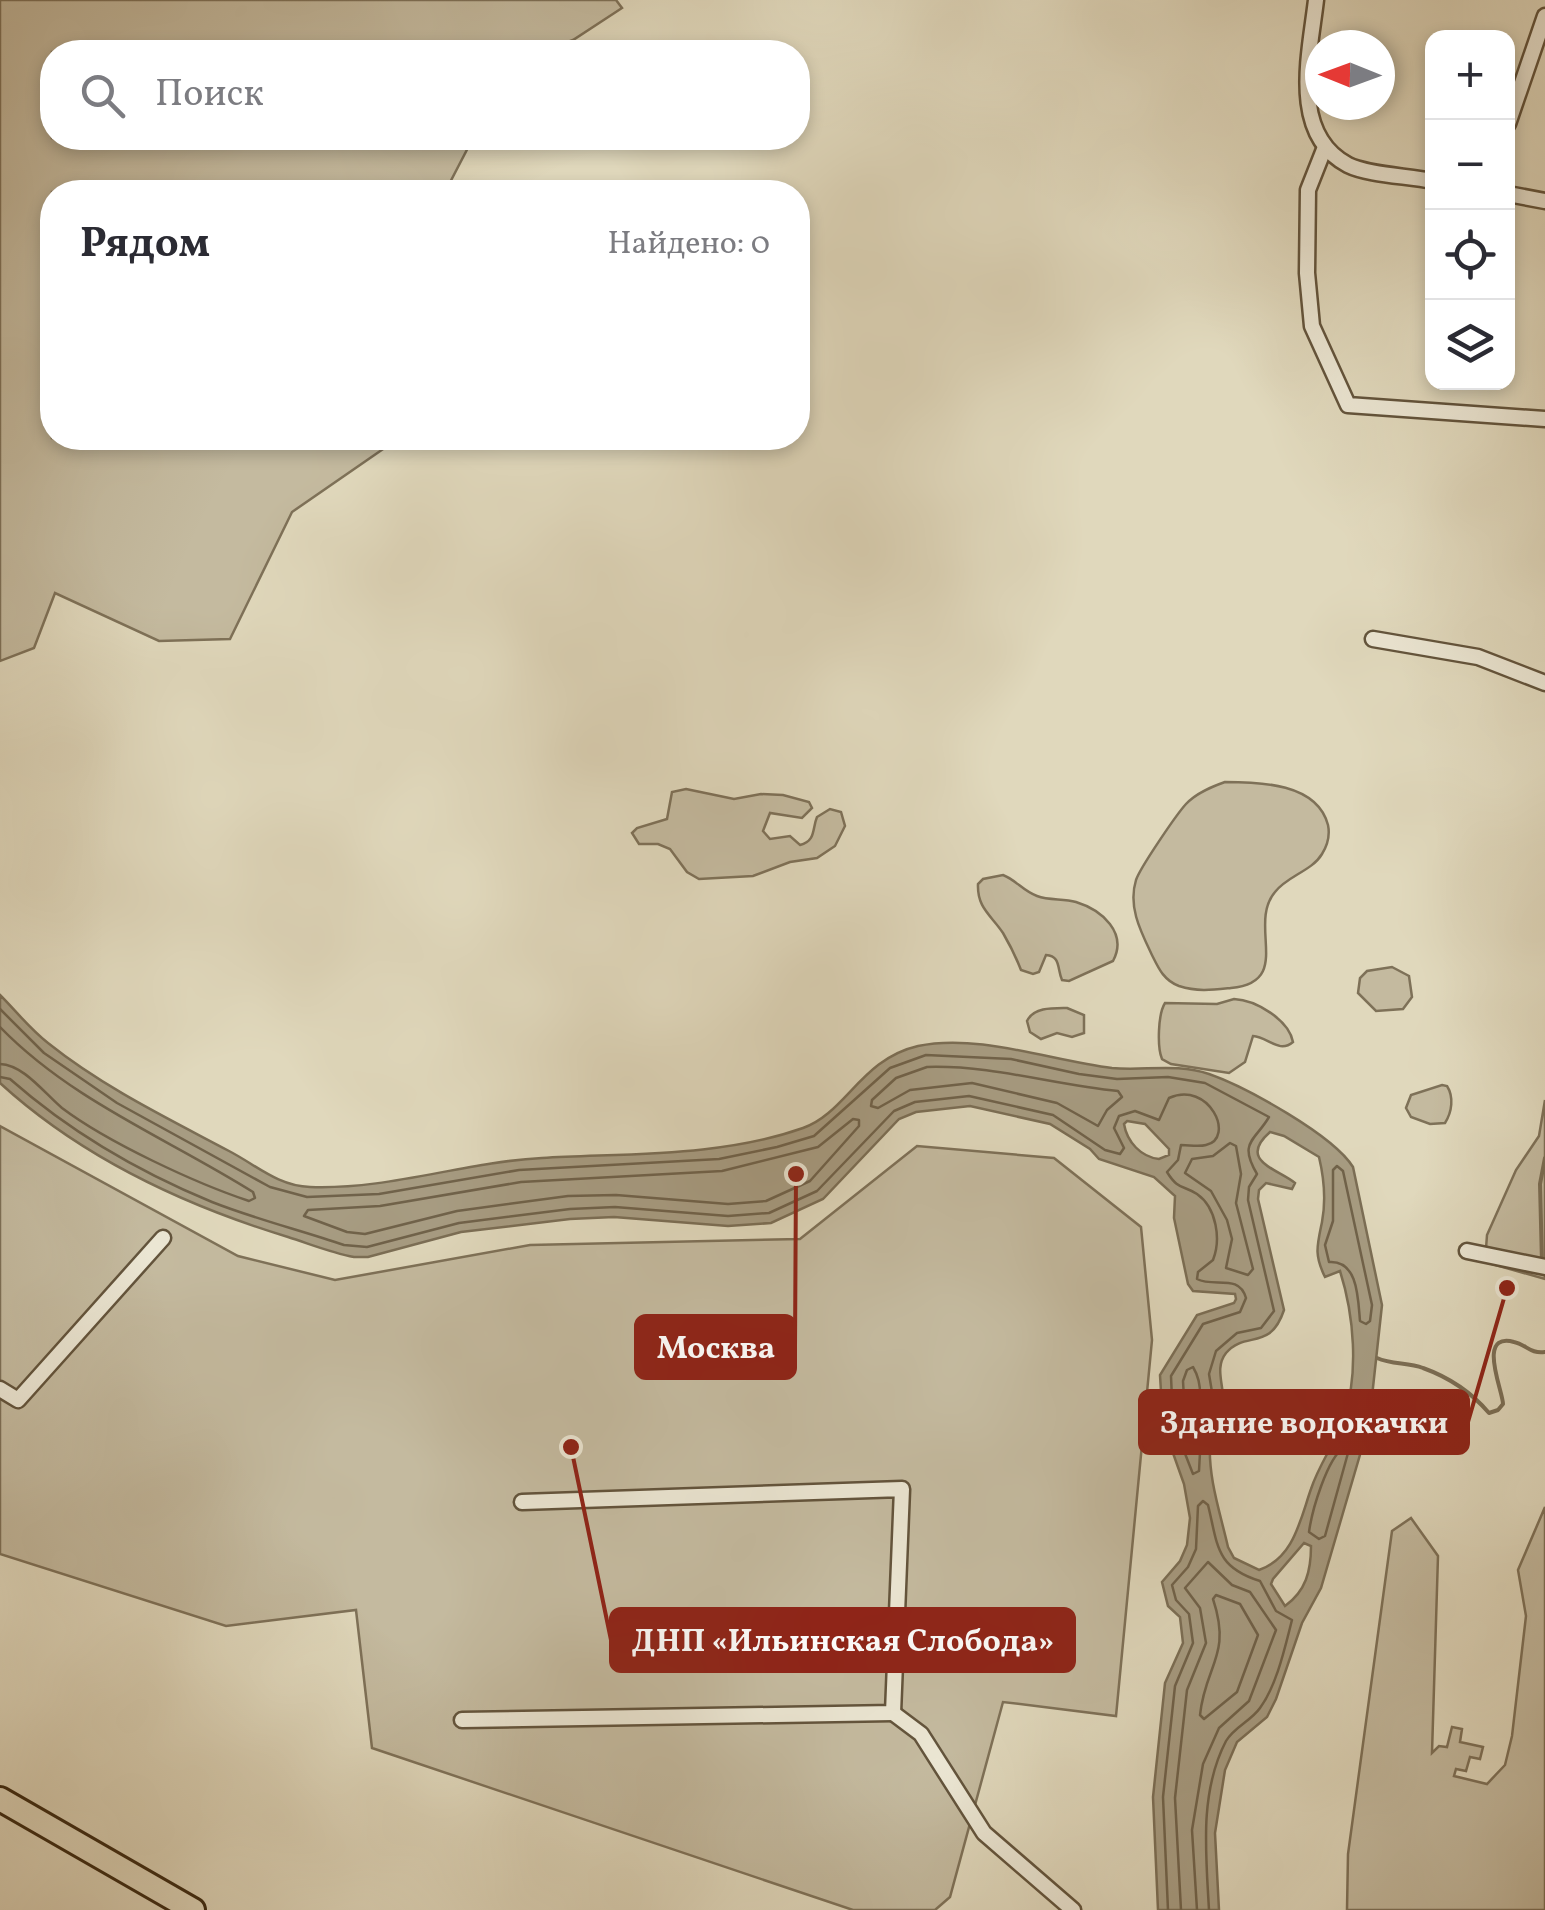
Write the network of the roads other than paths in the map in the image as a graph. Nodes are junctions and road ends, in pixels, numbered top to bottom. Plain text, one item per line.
1 (1316, 0) edge
2 (1545, 16) edge
3 (1509, 120) edge
4 (1325, 147) junction
5 (1425, 179) edge
6 (1515, 195) edge
7 (1545, 201) edge
8 (1545, 418) edge
9 (1373, 639) dead end
10 (1545, 682) edge
11 (163, 1238) dead end
12 (1468, 1251) dead end
13 (1545, 1268) edge
14 (0, 1389) edge
15 (522, 1502) dead end
16 (893, 1713) junction
17 (462, 1720) dead end
18 (0, 1798) edge
19 (193, 1910) edge
20 (1073, 1910) edge

1 - 4 street
2 - 3 street
4 - 5 street
4 - 8 street
6 - 7 street
9 - 10 street
11 - 14 street
12 - 13 street
15 - 16 street
16 - 17 street
16 - 20 street
18 - 19 main road

